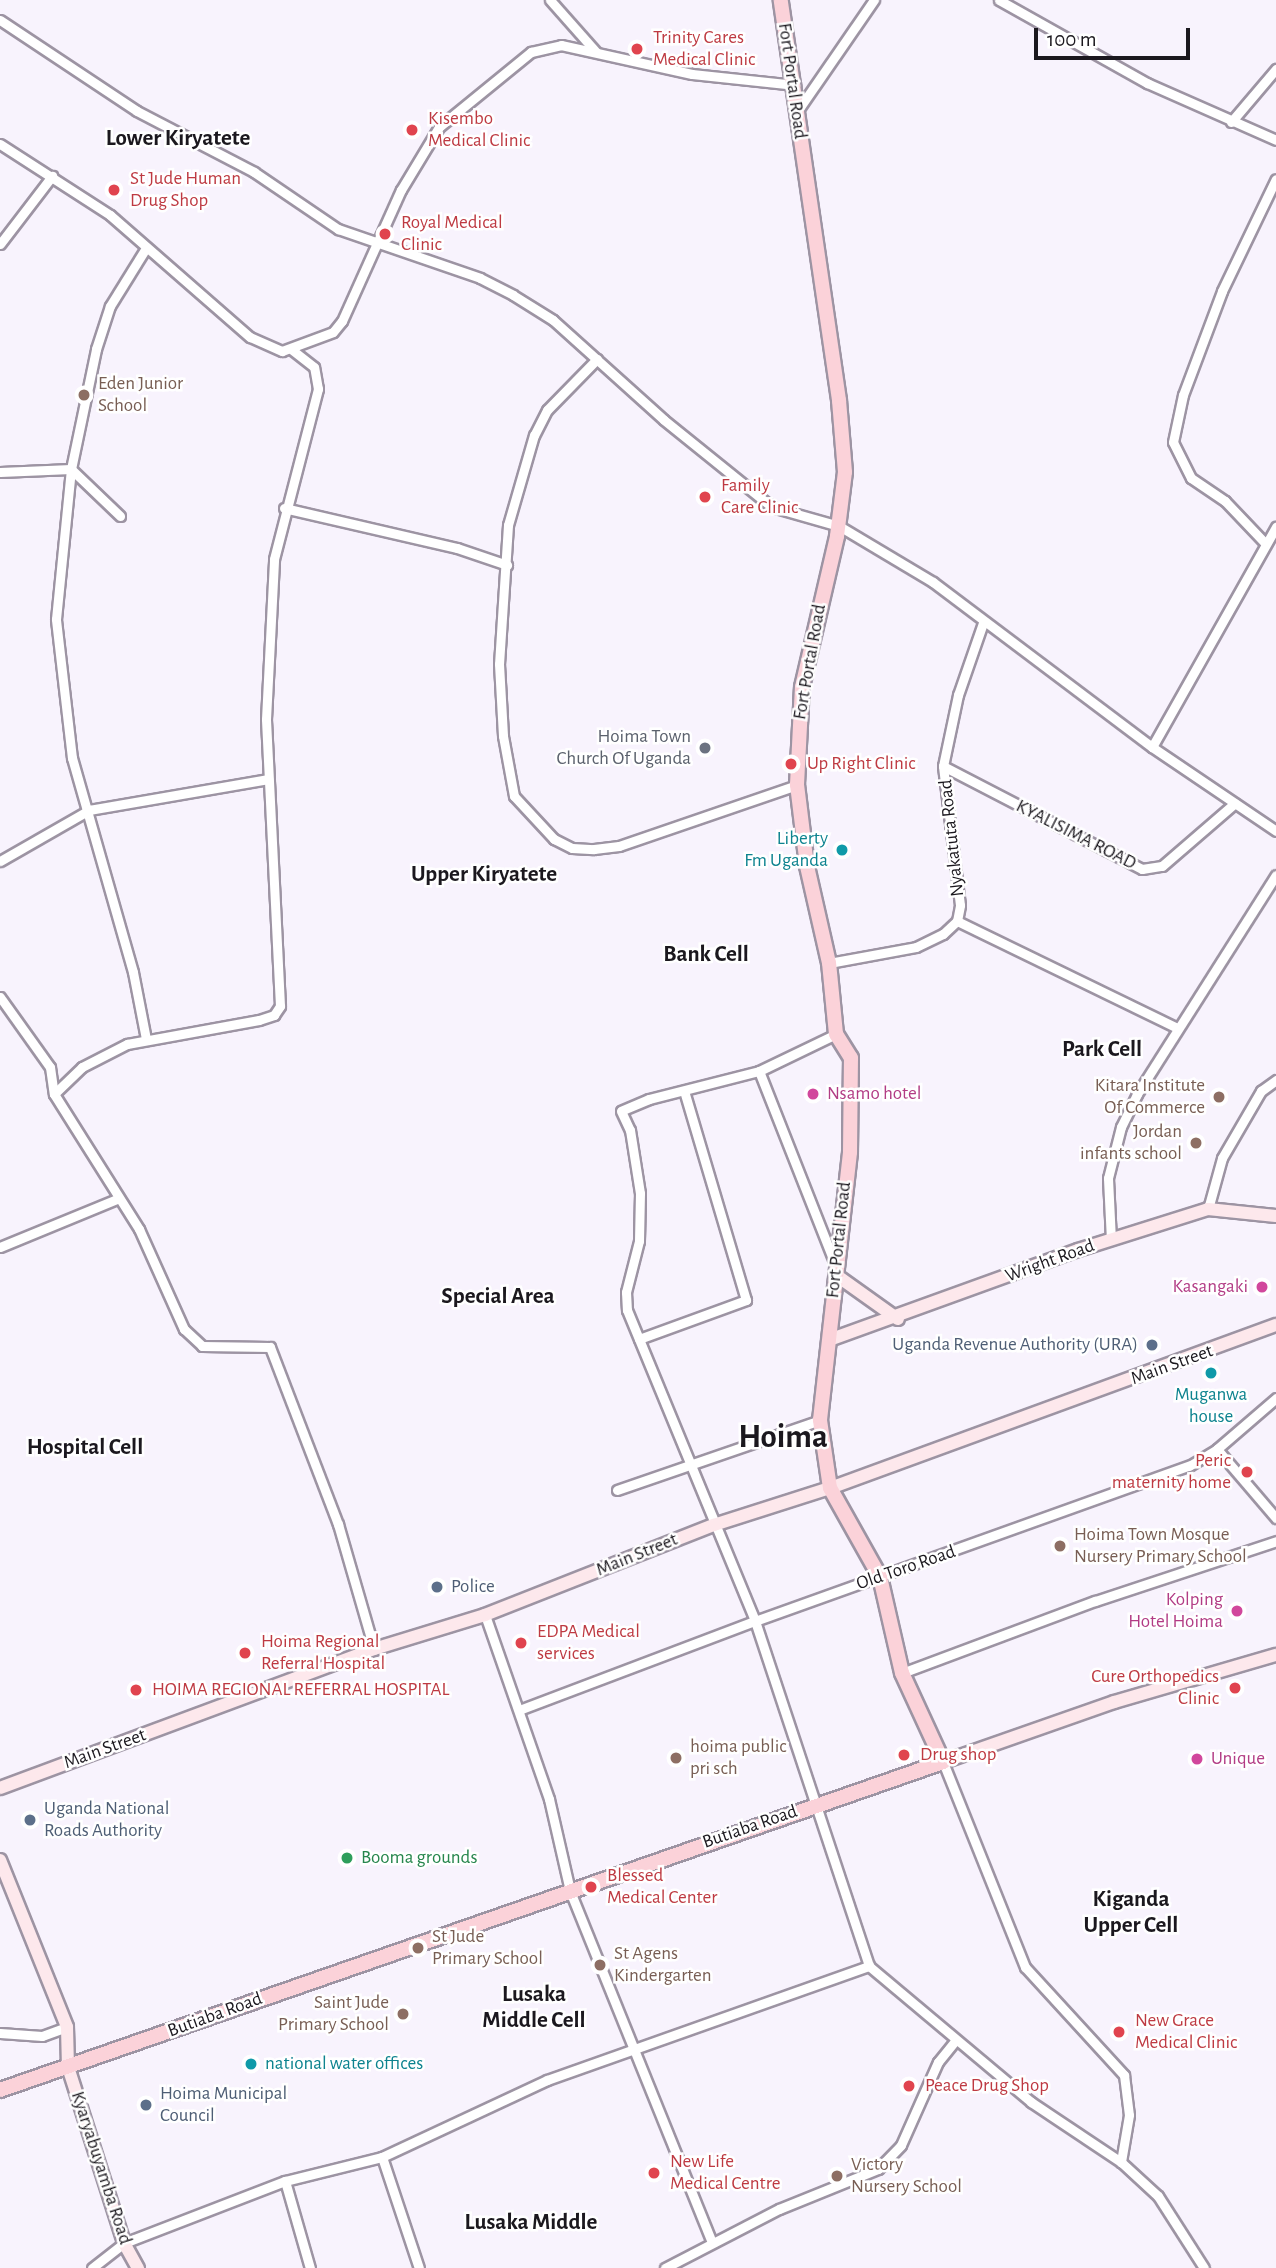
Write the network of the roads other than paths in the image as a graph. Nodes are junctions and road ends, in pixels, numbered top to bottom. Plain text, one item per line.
1 (551, 0) edge
2 (781, 0) edge
3 (874, 0) edge
4 (999, 0) edge
5 (0, 20) edge
6 (600, 55) junction
7 (1276, 69) edge
8 (795, 85) junction
9 (797, 112) junction
10 (1231, 122) junction
11 (1276, 140) edge
12 (0, 144) edge
13 (52, 176) junction
14 (1276, 179) edge
15 (376, 243) junction
16 (0, 244) edge
17 (146, 248) junction
18 (292, 350) junction
19 (597, 359) junction
20 (71, 470) junction
21 (0, 472) edge
22 (284, 508) junction
23 (120, 516) dead end
24 (839, 526) junction
25 (1276, 527) edge
26 (1265, 543) junction
27 (507, 565) junction
28 (983, 623) junction
29 (1152, 747) junction
30 (943, 766) junction
31 (268, 779) junction
32 (797, 785) junction
33 (1235, 803) junction
34 (89, 810) junction
35 (1276, 831) edge
36 (0, 860) edge
37 (1276, 875) edge
38 (957, 921) junction
39 (829, 963) junction
40 (0, 997) edge
41 (1177, 1028) junction
42 (836, 1034) junction
43 (146, 1039) junction
44 (758, 1071) junction
45 (1276, 1080) edge
46 (684, 1091) junction
47 (54, 1094) junction
48 (117, 1199) junction
49 (1208, 1209) junction
50 (1276, 1216) edge
51 (1111, 1240) junction
52 (0, 1247) edge
53 (835, 1268) junction
54 (898, 1319) junction
55 (1276, 1325) edge
56 (639, 1339) junction
57 (828, 1340) junction
58 (1276, 1398) edge
59 (820, 1420) junction
60 (1217, 1449) junction
61 (689, 1466) junction
62 (830, 1488) junction
63 (617, 1490) dead end
64 (1276, 1518) edge
65 (713, 1525) junction
66 (1276, 1541) edge
67 (880, 1577) junction
68 (485, 1615) junction
69 (755, 1620) junction
70 (374, 1649) junction
71 (1276, 1655) edge
72 (902, 1673) junction
73 (519, 1710) junction
74 (943, 1762) junction
75 (0, 1788) edge
76 (817, 1804) junction
77 (0, 1860) edge
78 (570, 1891) junction
79 (869, 1966) junction
80 (67, 2027) junction
81 (0, 2033) edge
82 (955, 2041) junction
83 (634, 2050) junction
84 (68, 2067) junction
85 (0, 2090) edge
86 (382, 2157) junction
87 (1121, 2162) junction
88 (285, 2181) junction
89 (712, 2242) junction
90 (124, 2243) junction
91 (92, 2268) edge
92 (138, 2268) edge
93 (310, 2268) edge
94 (419, 2268) edge
95 (665, 2268) edge
96 (1204, 2268) edge

1 - 6 street
2 - 8 main road, Fort Portal Road
3 - 9 street
4 - 10 street
5 - 15 street
6 - 8 street
6 - 15 street
7 - 10 street
8 - 9 main road, Fort Portal Road
9 - 24 main road, Fort Portal Road
10 - 11 street
12 - 13 street
13 - 16 street
13 - 17 street
14 - 26 street
15 - 18 street
15 - 19 street
17 - 18 street
17 - 20 street
18 - 22 street
19 - 24 street
19 - 27 street
20 - 21 street
20 - 23 street
20 - 34 street
22 - 27 street
22 - 31 street
24 - 28 street
24 - 32 main road, Fort Portal Road
25 - 26 street
26 - 29 street
27 - 32 street
28 - 29 street
28 - 30 street, Nyakatuta Road
29 - 33 street
30 - 33 street, KYALISIMA ROAD
30 - 38 street, Nyakatuta Road
31 - 34 street
31 - 43 street
32 - 39 main road, Fort Portal Road
33 - 35 street
34 - 36 street
34 - 43 street
37 - 41 street
38 - 39 street, Nyakatuta Road
38 - 41 street
39 - 42 main road, Fort Portal Road
40 - 47 street
41 - 51 street
42 - 44 street
42 - 53 main road, Fort Portal Road
43 - 47 street
44 - 46 street
44 - 53 street
45 - 49 street
46 - 56 street
46 - 56 street
47 - 48 street
48 - 52 street
48 - 70 street
49 - 50 street, Wright Road
49 - 51 street, Wright Road
51 - 54 street, Wright Road
53 - 54 street
53 - 57 main road, Fort Portal Road
54 - 57 street, Wright Road
55 - 62 street, Main Street
56 - 61 street
57 - 59 main road, Fort Portal Road
58 - 60 street, Old Toro Road
59 - 61 street
59 - 62 main road, Fort Portal Road
60 - 64 street
60 - 67 street, Old Toro Road
61 - 63 street
61 - 65 street
62 - 65 street, Main Street
62 - 67 main road
65 - 68 street, Main Street
65 - 69 street
66 - 72 street
67 - 69 street, Old Toro Road
67 - 72 main road
68 - 70 street, Main Street
68 - 73 street
69 - 73 street, Old Toro Road
69 - 76 street
70 - 75 street, Main Street
71 - 74 street, Butiaba Road
72 - 74 main road
73 - 78 street
74 - 76 main road, Butiaba Road
74 - 87 street
76 - 78 main road, Butiaba Road
76 - 79 street
77 - 80 street
78 - 83 street
78 - 84 main road, Butiaba Road
79 - 82 street
79 - 83 street
80 - 81 street
80 - 84 street, Kyaryabuyamba Road
82 - 87 street
82 - 89 street
83 - 86 street
83 - 89 street
84 - 85 main road, Butiaba Road
84 - 90 street, Kyaryabuyamba Road
86 - 88 street
86 - 94 street
87 - 96 street
88 - 90 street
88 - 93 street
89 - 95 street
90 - 91 street
90 - 92 street, Kyaryabuyamba Road

